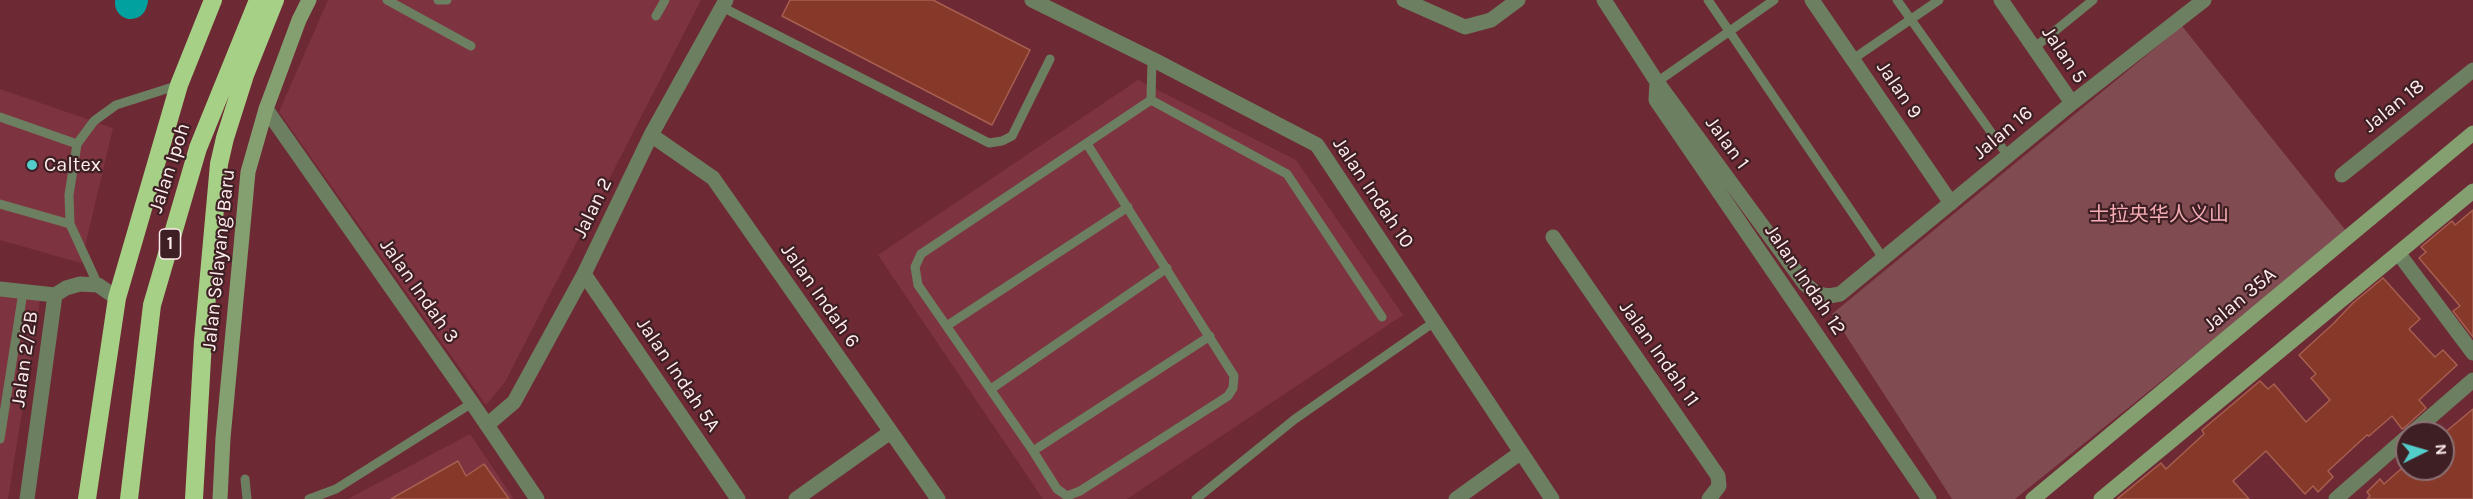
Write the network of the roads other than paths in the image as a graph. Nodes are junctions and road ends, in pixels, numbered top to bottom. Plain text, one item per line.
1 (213, 0) edge
2 (258, 0) edge
3 (275, 0) edge
4 (309, 0) edge
5 (387, 0) edge
6 (438, 0) edge
7 (447, 0) edge
8 (665, 0) edge
9 (1032, 0) edge
10 (1404, 0) edge
11 (1518, 0) edge
12 (1604, 0) edge
13 (1708, 0) edge
14 (1774, 0) edge
15 (1812, 0) edge
16 (1897, 0) edge
17 (1939, 0) edge
18 (2001, 0) edge
19 (2093, 0) edge
20 (2204, 0) edge
21 (724, 4) edge
22 (656, 16) dead end
23 (1911, 19) junction
24 (1729, 32) junction
25 (471, 46) dead end
26 (2034, 48) junction
27 (1050, 58) dead end
28 (1152, 59) junction
29 (1852, 59) junction
30 (2473, 70) edge
31 (1657, 82) junction
32 (179, 85) junction
33 (1151, 100) junction
34 (2072, 103) junction
35 (266, 109) junction
36 (0, 117) edge
37 (2473, 133) edge
38 (651, 135) junction
39 (77, 144) junction
40 (1087, 144) junction
41 (2008, 156) junction
42 (2342, 175) dead end
43 (2473, 191) edge
44 (1951, 203) junction
45 (0, 204) edge
46 (1128, 207) junction
47 (70, 224) junction
48 (1553, 237) dead end
49 (2399, 254) junction
50 (1883, 258) junction
51 (1167, 268) junction
52 (584, 274) junction
53 (98, 285) junction
54 (0, 289) edge
55 (23, 292) junction
56 (55, 296) junction
57 (1829, 296) joint
58 (117, 297) junction
59 (1382, 318) dead end
60 (1434, 322) junction
61 (948, 325) junction
62 (1210, 336) junction
63 (2473, 353) edge
64 (2473, 380) edge
65 (991, 388) junction
66 (472, 403) junction
67 (2426, 421) edge
68 (487, 425) junction
69 (889, 433) junction
70 (0, 439) edge
71 (2395, 447) edge
72 (1033, 451) junction
73 (1520, 453) junction
74 (245, 479) dead end
75 (1711, 497) edge
76 (27, 499) edge
77 (87, 499) edge
78 (129, 499) edge
79 (194, 499) edge
80 (220, 499) edge
81 (247, 499) edge
82 (309, 499) edge
83 (537, 499) edge
84 (738, 499) edge
85 (796, 499) edge
86 (938, 499) edge
87 (1196, 499) edge
88 (1456, 499) edge
89 (1552, 499) edge
90 (1929, 499) edge
91 (2033, 499) edge
92 (2101, 499) edge
93 (2336, 499) edge

1 - 32 highway, Jalan Ipoh / 1
2 - 78 highway, Jalan Ipoh / 1
3 - 79 highway
4 - 35 street, Jalan Selayang Baru
5 - 25 lane
6 - 7 lane
8 - 22 lane
9 - 28 street, Jalan Indah 10
10 - 11 street
12 - 31 street, Jalan 1
13 - 24 lane
14 - 24 lane
15 - 29 street, Jalan 9
16 - 23 lane
17 - 23 lane
18 - 26 street, Jalan 5
19 - 26 lane
20 - 34 street, Jalan 16
21 - 27 lane
21 - 38 street, Jalan 2
23 - 29 lane
23 - 41 lane
24 - 31 lane
24 - 50 lane
26 - 34 street, Jalan 5
28 - 33 lane
28 - 60 street, Jalan Indah 10
29 - 44 street, Jalan 9
30 - 42 street, Jalan 18
31 - 57 street, Jalan 1
31 - 90 street, Jalan Indah 12
32 - 39 lane
32 - 58 highway, Jalan Ipoh / 1
33 - 40 lane
33 - 59 lane
34 - 41 street, Jalan 16
35 - 66 street, Jalan Indah 3
35 - 80 street, Jalan Selayang Baru
36 - 39 lane
37 - 91 street, Jalan 35A
38 - 52 street, Jalan 2
38 - 69 street, Jalan Indah 6
39 - 47 lane
40 - 46 lane
40 - 61 lane
41 - 44 street, Jalan 16
43 - 49 street
44 - 50 street, Jalan 16
45 - 47 lane
46 - 51 lane
46 - 61 lane
47 - 53 lane
48 - 75 street, Jalan Indah 11
49 - 63 street
49 - 92 street
50 - 57 street, Jalan 16
51 - 62 lane
51 - 65 lane
52 - 68 street, Jalan 2
52 - 84 street, Jalan Indah 5A
53 - 56 street
53 - 58 street
54 - 55 street
55 - 56 street
55 - 70 lane
56 - 76 street, Jalan 2/2B
58 - 77 highway, Jalan Ipoh / 1
60 - 73 street, Jalan Indah 10
60 - 87 lane
61 - 65 lane
62 - 72 lane
62 - 72 lane
64 - 67 street
65 - 72 lane
66 - 68 street, Jalan Indah 3
66 - 82 lane
68 - 83 street, Jalan Indah 3
69 - 85 street
69 - 86 street, Jalan Indah 6
71 - 93 street
73 - 88 street
73 - 89 street, Jalan Indah 10
74 - 81 lane

